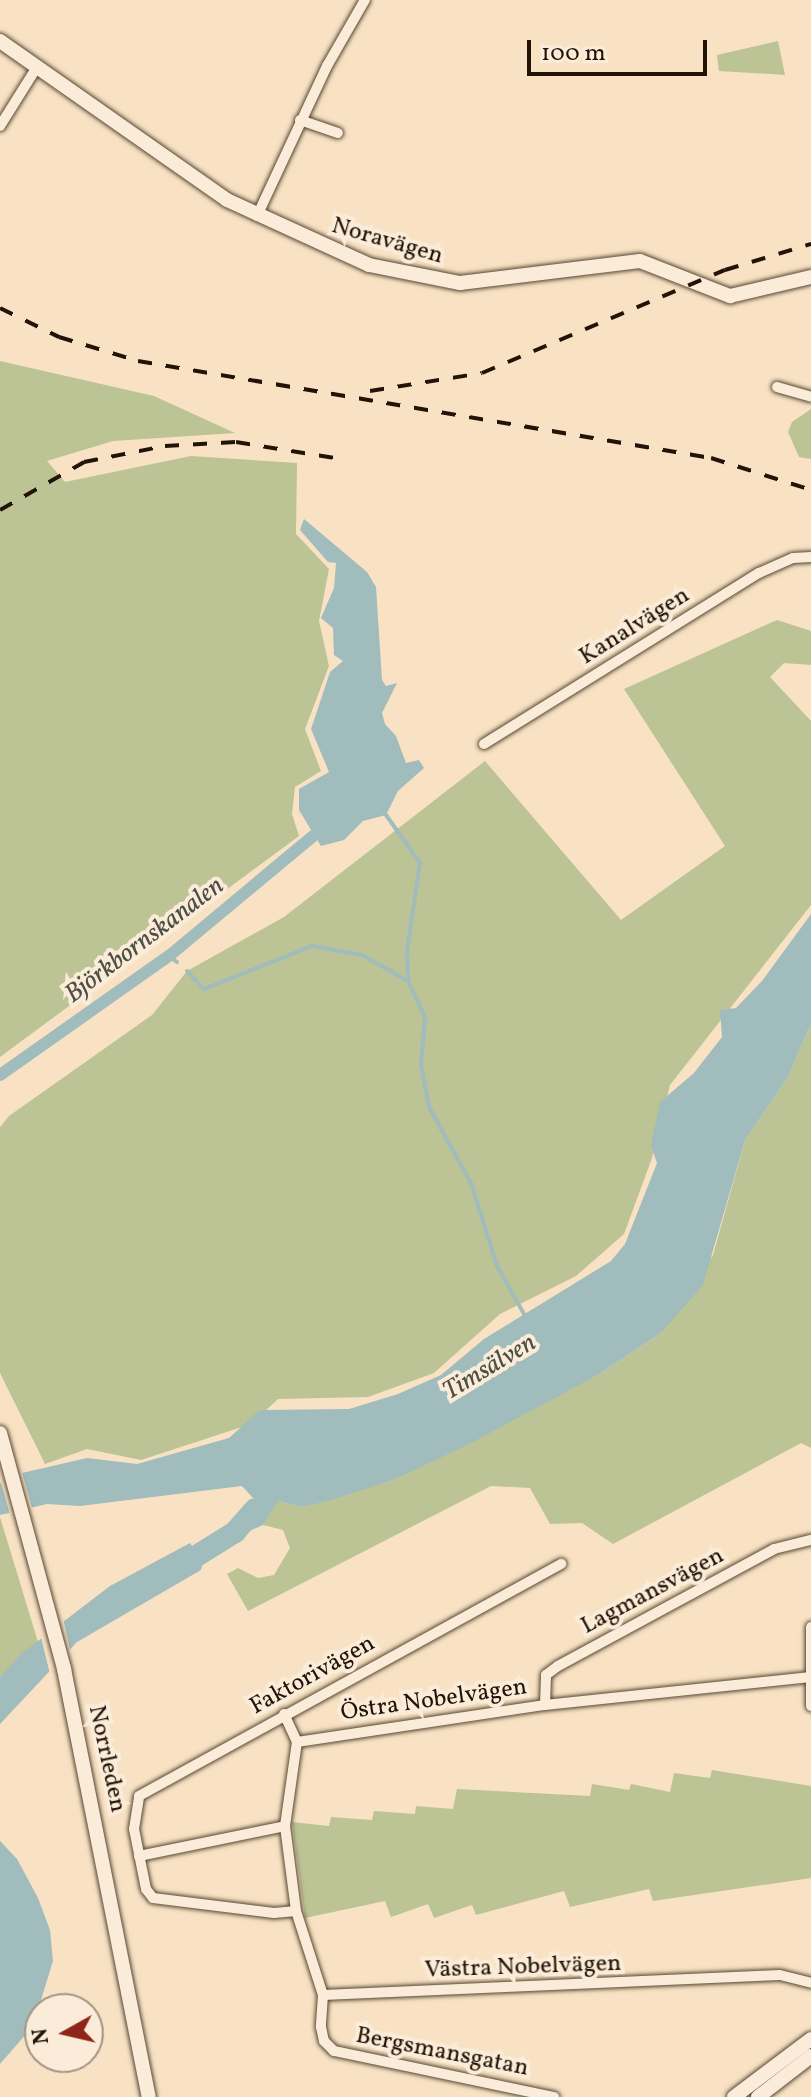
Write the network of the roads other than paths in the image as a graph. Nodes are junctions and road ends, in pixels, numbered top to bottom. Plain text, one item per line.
1 (365, 0) edge
2 (0, 41) edge
3 (37, 67) junction
4 (300, 120) junction
5 (0, 126) edge
6 (338, 133) dead end
7 (257, 216) junction
8 (811, 277) edge
9 (777, 387) dead end
10 (811, 397) edge
11 (811, 557) edge
12 (484, 744) dead end
13 (0, 1433) edge
14 (811, 1540) edge
15 (561, 1564) dead end
16 (811, 1627) edge
17 (811, 1677) edge
18 (545, 1705) junction
19 (811, 1706) edge
20 (284, 1714) junction
21 (297, 1742) junction
22 (285, 1826) junction
23 (139, 1856) junction
24 (296, 1911) junction
25 (811, 1983) edge
26 (323, 1995) junction
27 (811, 2039) edge
28 (811, 2056) edge
29 (149, 2097) edge
30 (554, 2097) edge
31 (734, 2097) edge
32 (758, 2097) edge

1 - 4 street
2 - 3 street, Noravägen
3 - 5 street
3 - 7 street, Noravägen
4 - 6 street
4 - 7 street
7 - 8 street, Noravägen
9 - 10 street
11 - 12 street, Kanalvägen
13 - 29 street, Norrleden
14 - 18 street, Lagmansvägen
15 - 20 street, Faktorivägen
16 - 17 street
17 - 18 street, Östra Nobelvägen
17 - 19 street
18 - 21 street, Östra Nobelvägen
20 - 21 street
20 - 23 street, Faktorivägen
21 - 22 street
22 - 23 street
22 - 24 street
23 - 24 street
24 - 26 street
25 - 26 street, Västra Nobelvägen
26 - 30 street, Bergsmansgatan
27 - 31 street
28 - 32 street

